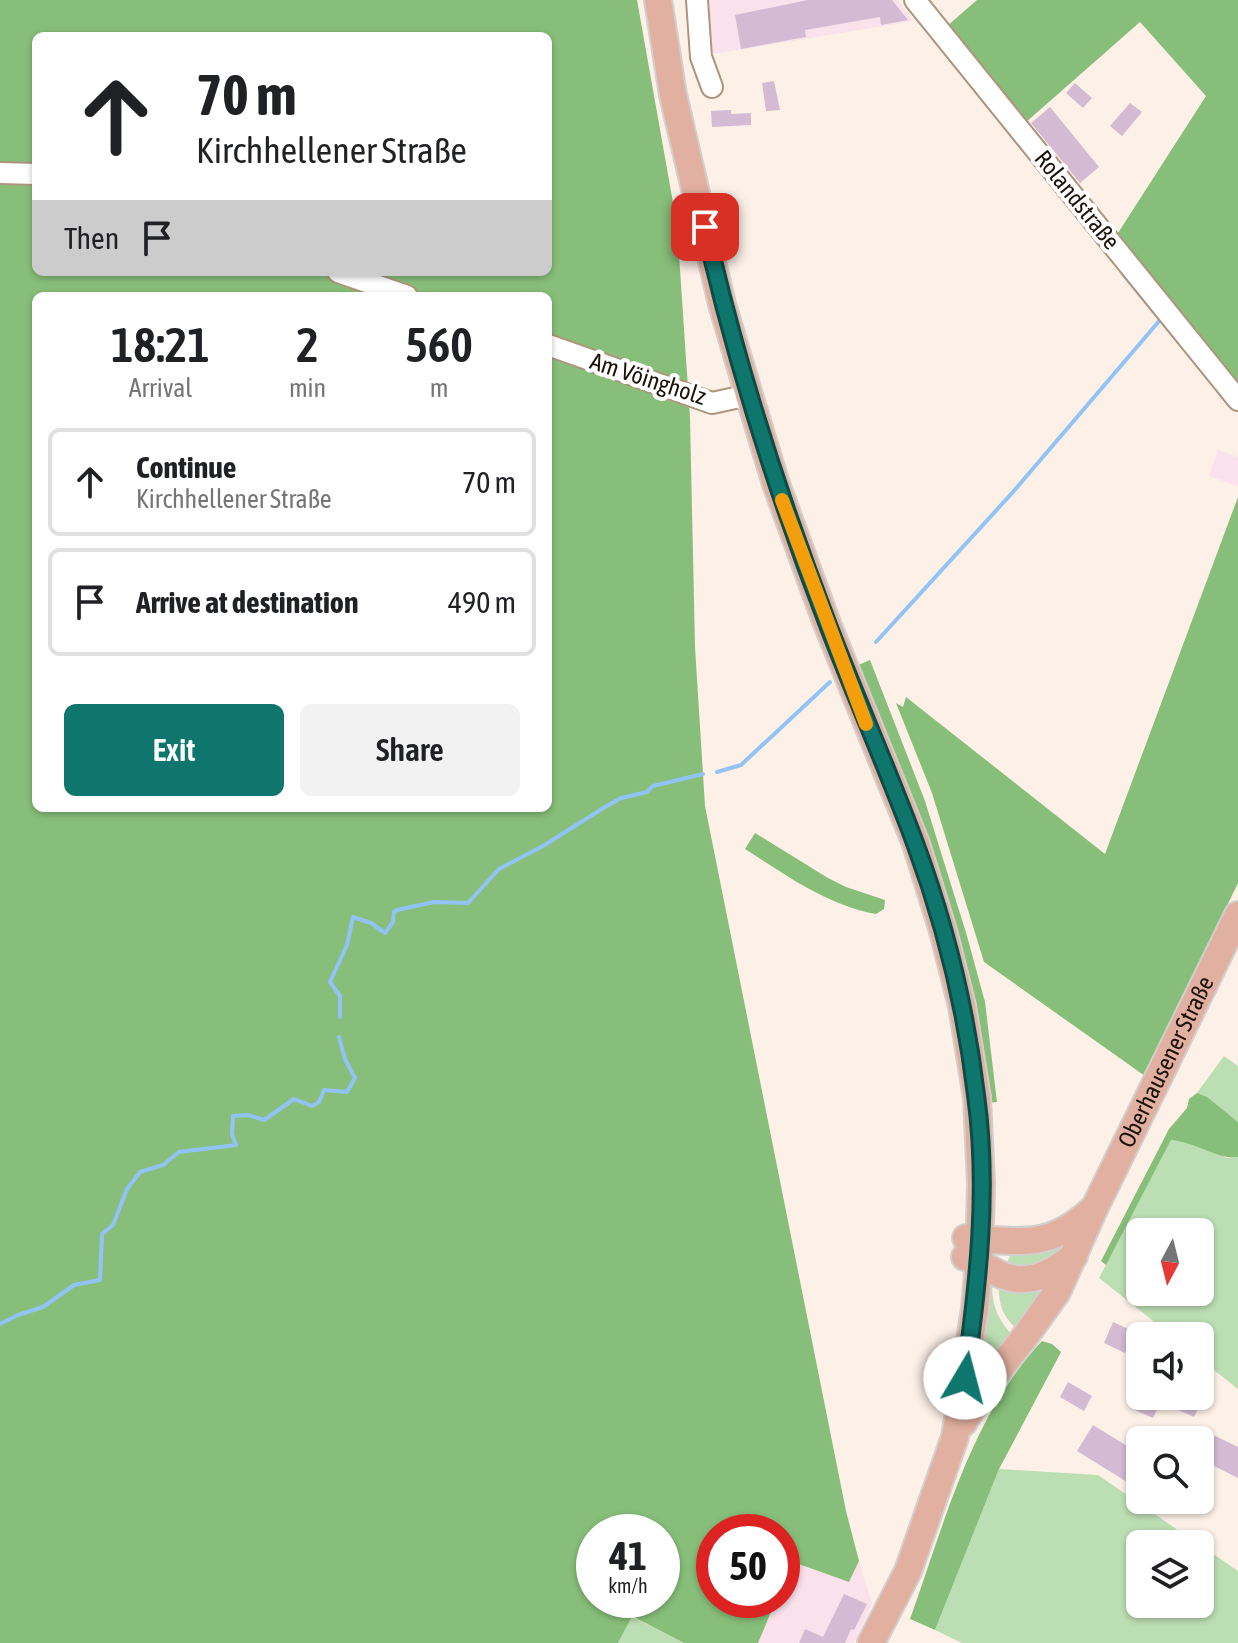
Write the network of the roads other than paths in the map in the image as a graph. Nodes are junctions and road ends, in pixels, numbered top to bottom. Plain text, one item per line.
1 (658, 0) edge
2 (675, 0) edge
3 (697, 0) edge
4 (915, 0) edge
5 (712, 87) dead end
6 (0, 173) edge
7 (32, 174) edge
8 (694, 176) junction
9 (350, 276) edge
10 (396, 292) edge
11 (552, 346) edge
12 (749, 395) junction
13 (1238, 400) edge
14 (1238, 915) edge
15 (1095, 1207) junction
16 (973, 1249) junction
17 (1076, 1255) junction
18 (955, 1437) junction
19 (884, 1615) junction
20 (871, 1643) edge

1 - 8 main road
2 - 8 main road
3 - 5 street
4 - 13 street, Rolandstraße
6 - 7 street
8 - 12 main road
9 - 10 street
11 - 12 street, Am Vöingholz
12 - 16 main road
14 - 15 main road, Oberhausener Straße
15 - 16 main road, Oberhausener Straße
15 - 17 main road, Oberhausener Straße
16 - 17 main road
16 - 18 main road, Oberhausener Straße
16 - 19 main road, Oberhausener Straße
17 - 18 main road, Oberhausener Straße
18 - 19 main road, Oberhausener Straße
19 - 20 main road, Oberhausener Straße

